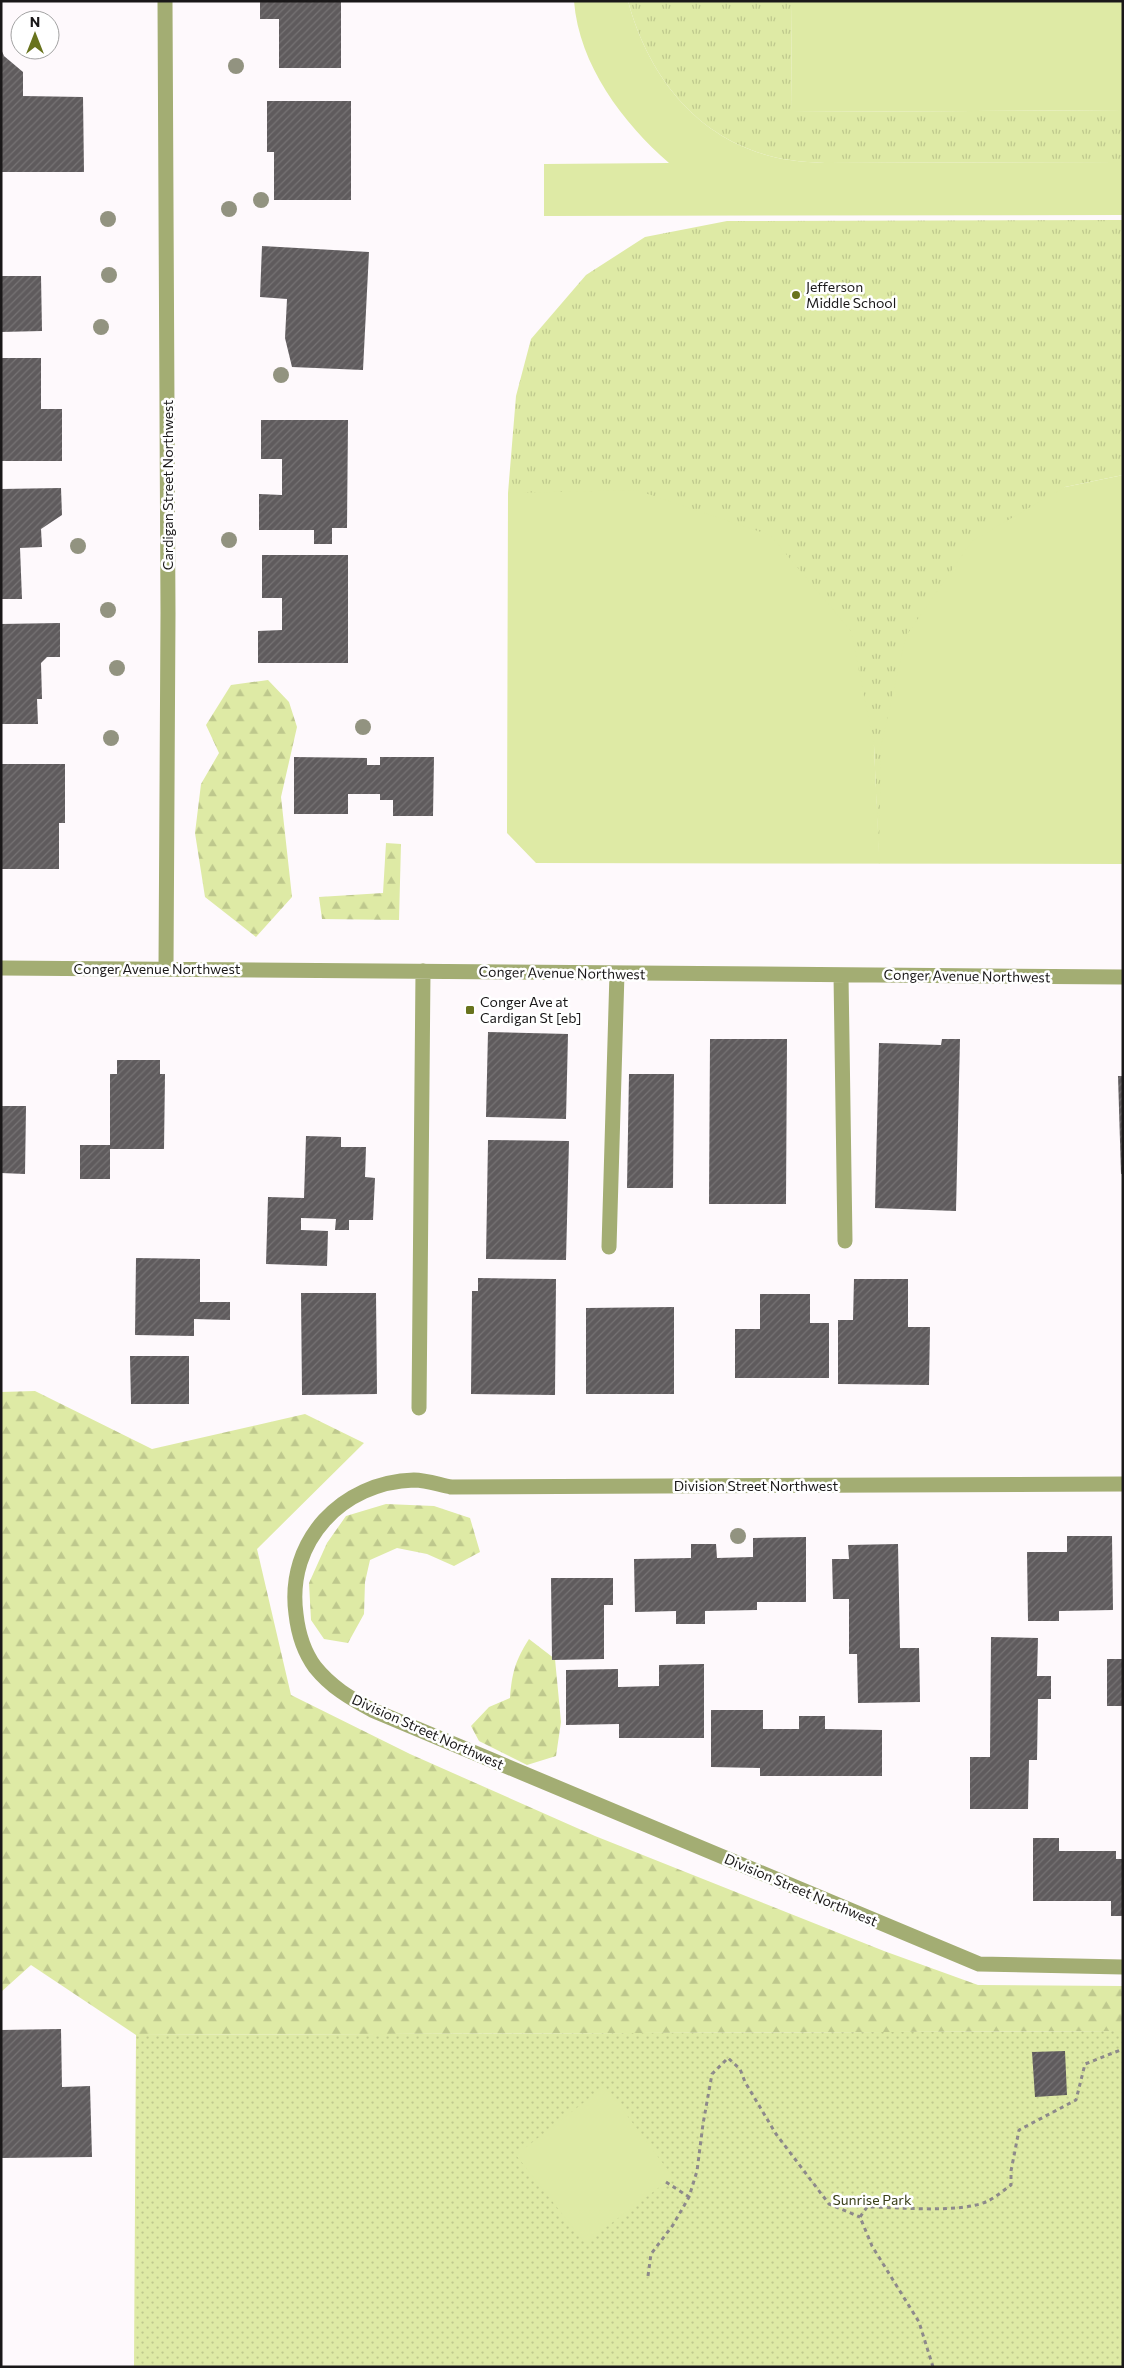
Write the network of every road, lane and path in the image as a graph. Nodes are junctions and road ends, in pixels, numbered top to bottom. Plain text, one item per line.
1 (165, 1) edge
2 (1, 968) edge
3 (166, 969) junction
4 (423, 971) junction
5 (617, 973) junction
6 (840, 975) junction
7 (1123, 977) edge
8 (845, 1241) dead end
9 (609, 1247) dead end
10 (418, 1408) dead end
11 (1123, 1484) edge
12 (1123, 1967) edge
13 (1123, 2049) edge
14 (666, 2182) dead end
15 (689, 2197) junction
16 (860, 2217) junction
17 (648, 2276) dead end
18 (933, 2367) edge

1 - 3 street, Cardigan Street Northwest
2 - 3 street, Conger Avenue Northwest
3 - 4 street, Conger Avenue Northwest
4 - 5 street, Conger Avenue Northwest
4 - 10 street
5 - 6 street, Conger Avenue Northwest
5 - 9 street
6 - 7 street, Conger Avenue Northwest
6 - 8 street
11 - 12 street, Division Street Northwest
13 - 16 path
14 - 15 path
15 - 16 path
15 - 17 path
16 - 18 path

